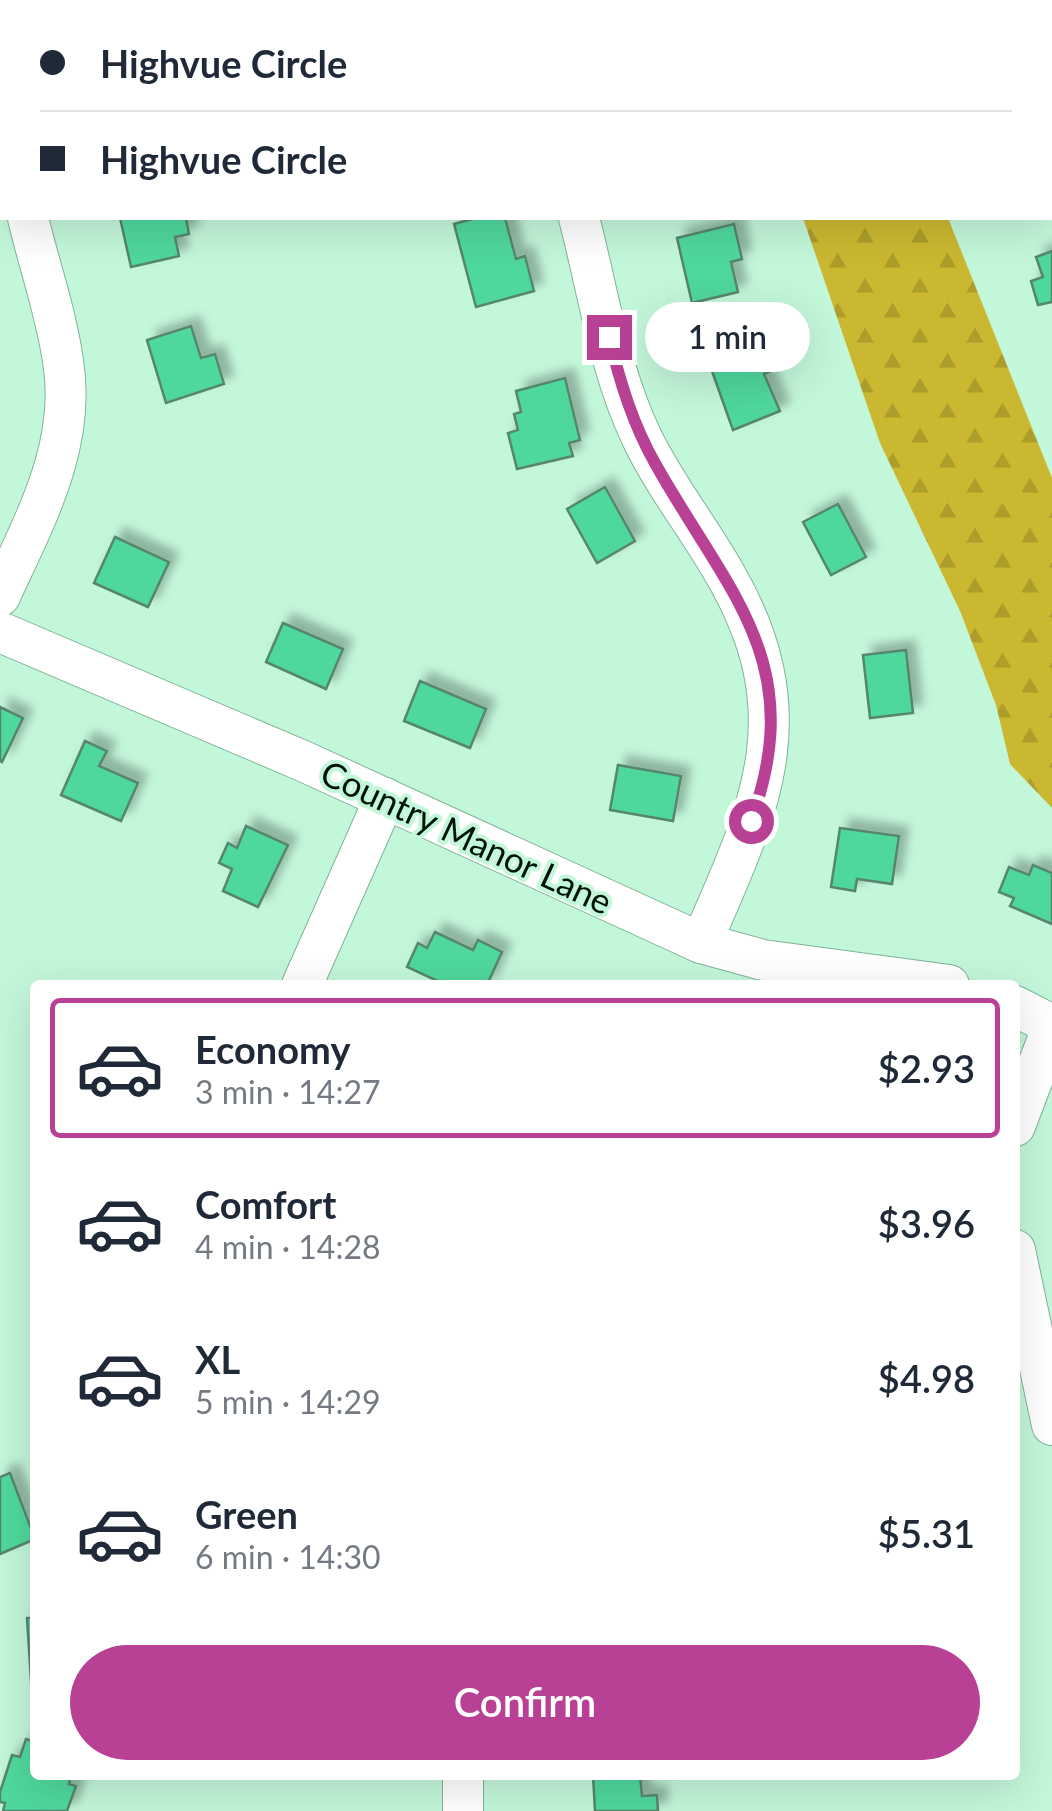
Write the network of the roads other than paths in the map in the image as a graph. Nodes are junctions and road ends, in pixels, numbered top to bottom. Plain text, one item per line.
1 (29, 220) edge
2 (580, 220) edge
3 (0, 596) edge
4 (0, 632) edge
5 (384, 798) junction
6 (702, 943) junction
7 (304, 980) edge
8 (912, 980) edge
9 (1020, 1009) edge
10 (1052, 1027) edge
11 (1020, 1113) edge
12 (1020, 1274) edge
13 (1052, 1425) edge
14 (464, 1780) edge
15 (463, 1811) edge

1 - 3 street
2 - 6 street
4 - 5 street, Country Manor Lane
5 - 6 street, Country Manor Lane
5 - 7 street
6 - 8 street, Country Manor Lane
9 - 10 street
10 - 11 street
12 - 13 street
14 - 15 street

